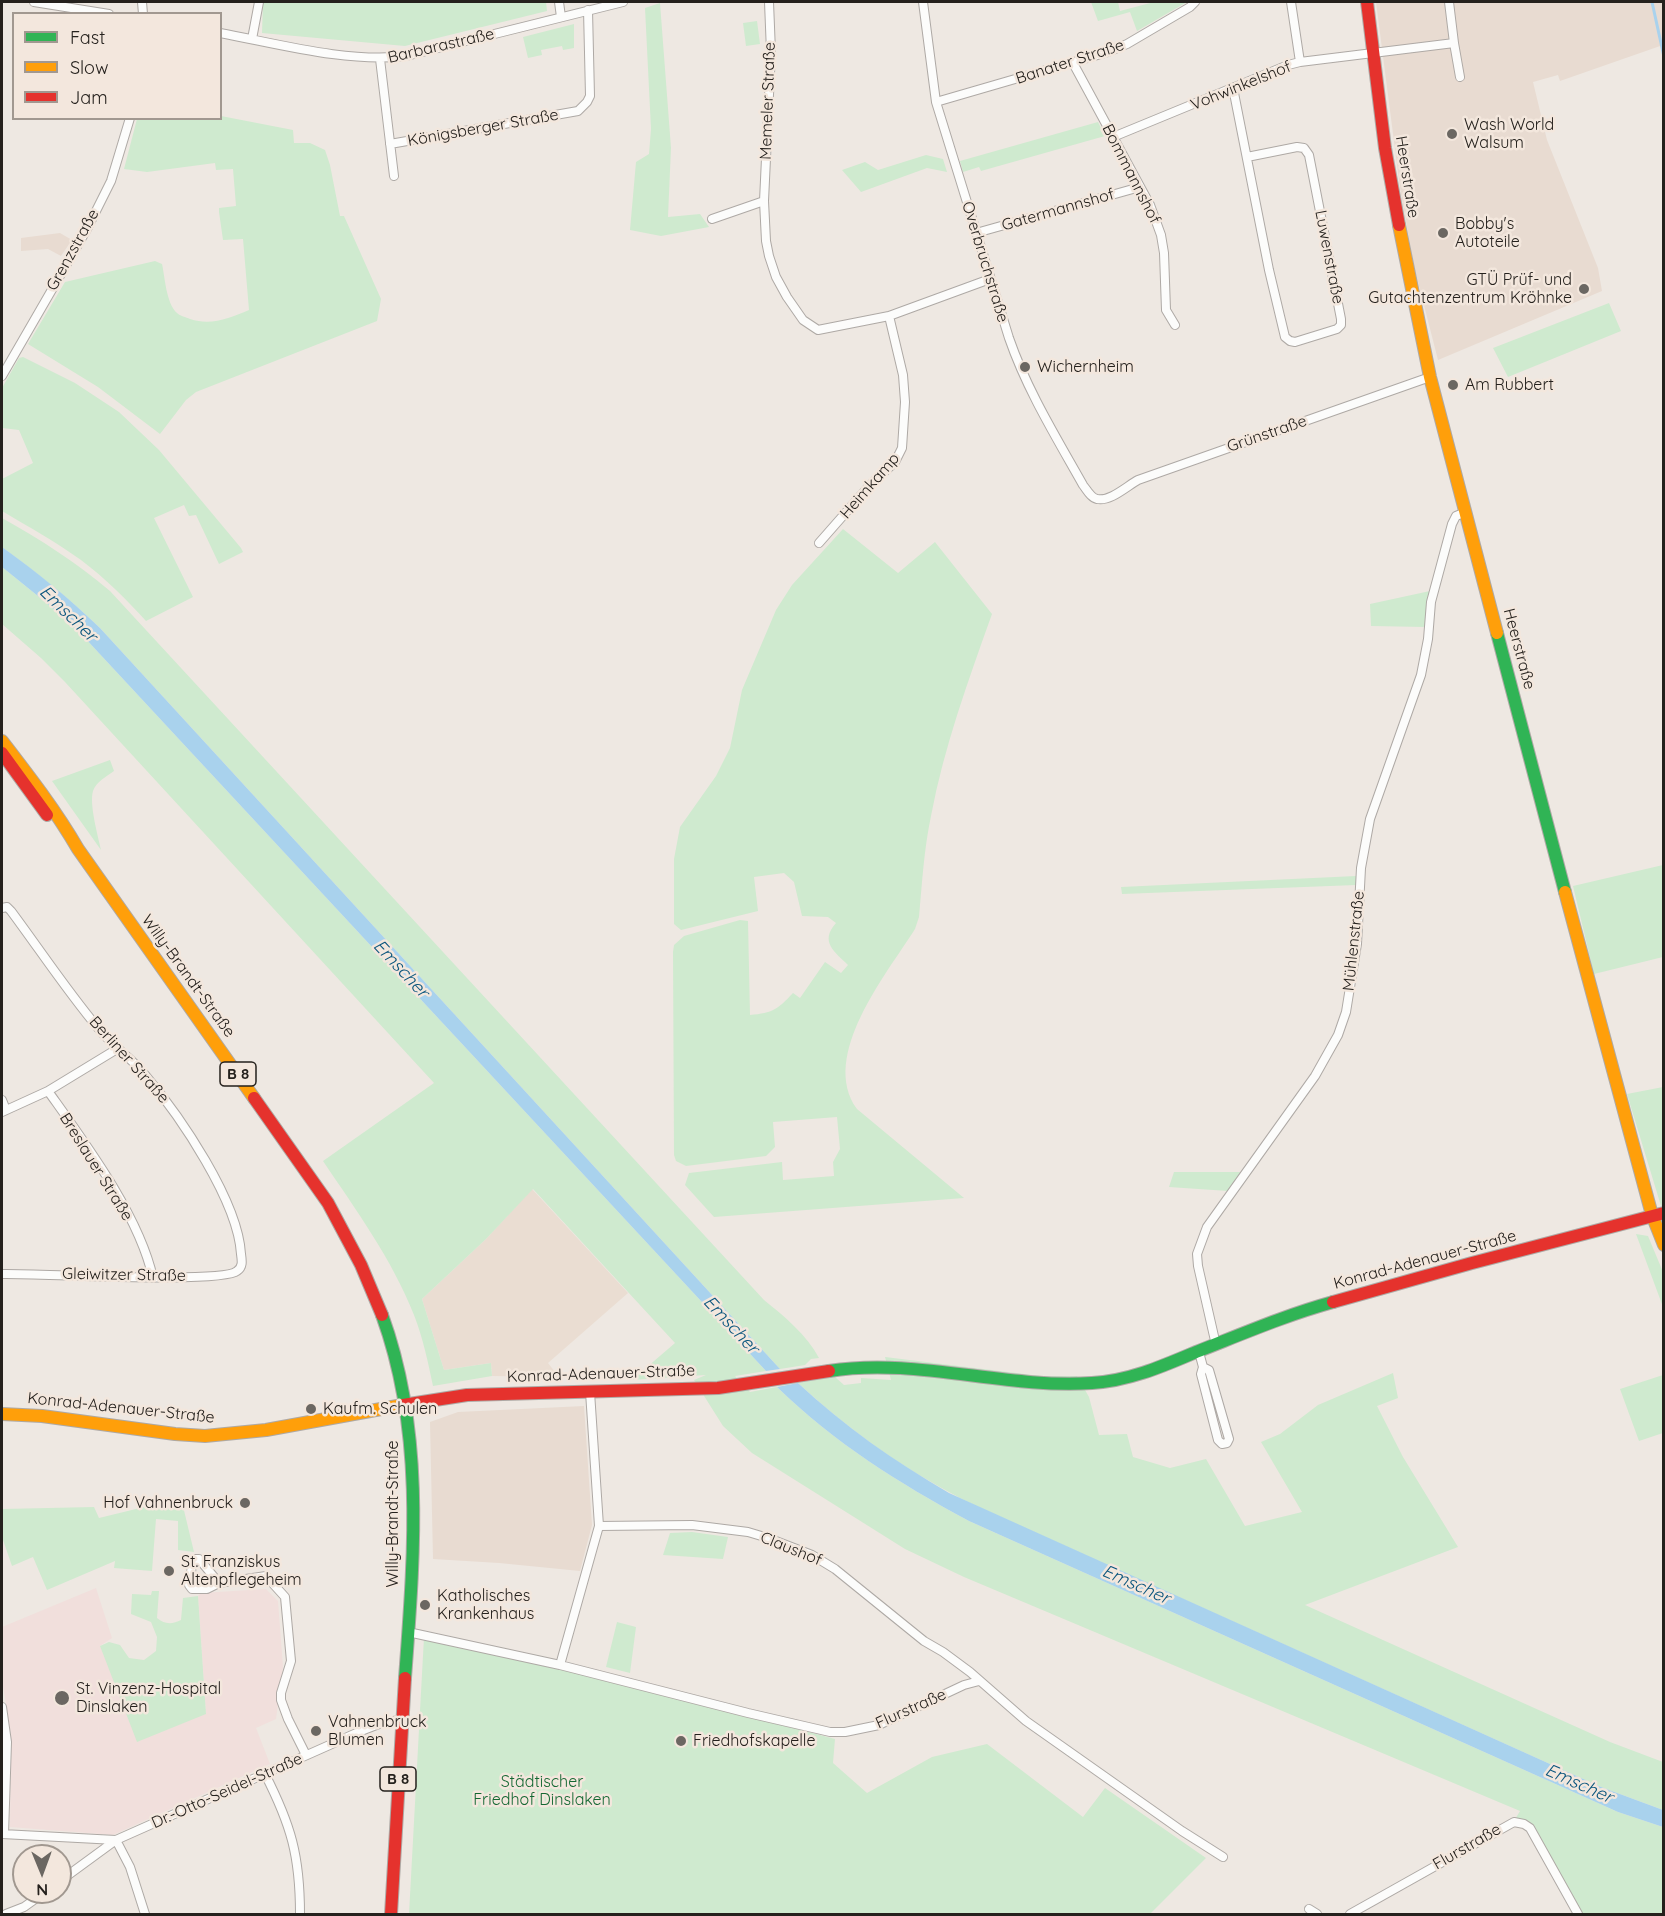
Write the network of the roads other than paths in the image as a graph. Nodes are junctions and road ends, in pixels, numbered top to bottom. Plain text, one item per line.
1 (34, 2) edge
2 (259, 2) edge
3 (559, 2) edge
4 (623, 2) edge
5 (769, 2) edge
6 (923, 2) edge
7 (1196, 2) edge
8 (1291, 2) edge
9 (1366, 2) edge
10 (1449, 2) edge
11 (588, 10) junction
12 (96, 12) edge
13 (561, 17) junction
14 (222, 33) edge
15 (252, 39) junction
16 (1454, 43) junction
17 (1374, 54) junction
18 (380, 59) junction
19 (1300, 62) junction
20 (1073, 63) junction
21 (1460, 77) dead end
22 (1233, 88) junction
23 (936, 102) junction
24 (129, 120) edge
25 (1113, 137) junction
26 (390, 144) junction
27 (1247, 157) junction
28 (394, 176) dead end
29 (1140, 187) junction
30 (764, 201) junction
31 (712, 219) dead end
32 (976, 233) junction
33 (990, 279) junction
34 (889, 316) junction
35 (1175, 325) dead end
36 (2, 376) edge
37 (1430, 378) junction
38 (1104, 498) joint
39 (1466, 512) junction
40 (819, 543) dead end
41 (2, 741) edge
42 (2, 753) edge
43 (78, 849) junction
44 (2, 908) edge
45 (117, 1049) junction
46 (48, 1091) junction
47 (2, 1100) edge
48 (4, 1111) edge
49 (1658, 1214) edge
50 (1664, 1245) edge
51 (242, 1264) joint
52 (2, 1274) edge
53 (153, 1278) junction
54 (1216, 1344) junction
55 (1199, 1352) junction
56 (1203, 1367) junction
57 (590, 1392) junction
58 (406, 1404) junction
59 (2, 1414) edge
60 (599, 1526) junction
61 (219, 1582) dead end
62 (408, 1632) junction
63 (561, 1665) junction
64 (979, 1681) junction
65 (2, 1707) edge
66 (402, 1720) junction
67 (306, 1755) junction
68 (265, 1774) junction
69 (3, 1834) edge
70 (116, 1840) junction
71 (1223, 1857) dead end
72 (72, 1872) edge
73 (28, 1904) edge
74 (1309, 1909) dead end
75 (6, 1914) edge
76 (146, 1914) edge
77 (300, 1914) edge
78 (391, 1914) edge
79 (1317, 1914) edge
80 (1350, 1914) edge
81 (1578, 1914) edge

1 - 12 street
2 - 15 street
3 - 13 street
4 - 11 street, Barbarastraße
5 - 30 street, Memeler Straße
6 - 23 street, Overbruchstraße
7 - 20 street, Banater Straße
8 - 19 street
9 - 17 main road, Heerstraße
10 - 16 street
11 - 13 street, Barbarastraße
11 - 26 street, Königsberger Straße
13 - 18 street, Barbarastraße
14 - 15 street, Barbarastraße
15 - 18 street, Barbarastraße
16 - 17 street
16 - 21 street
17 - 19 street, Vohwinkelshof
17 - 37 main road, Heerstraße
18 - 26 street
19 - 22 street, Vohwinkelshof
20 - 23 street, Banater Straße
20 - 25 street, Bommannshof
22 - 25 street, Vohwinkelshof
22 - 27 street, Luwenstraße
23 - 32 street, Overbruchstraße
24 - 36 street, Grenzstraße
25 - 29 street, Bommannshof
26 - 28 street
27 - 27 street, Luwenstraße
29 - 32 street, Gatermannshof
29 - 35 street, Bommannshof
30 - 31 street
30 - 34 street, Memeler Straße
32 - 33 street, Overbruchstraße
33 - 34 street
33 - 38 street, Overbruchstraße
34 - 40 street, Heimkamp
37 - 38 street, Grünstraße
37 - 39 main road, Heerstraße
39 - 49 main road, Heerstraße
39 - 54 street, Mühlenstraße
41 - 43 main road, Willy-Brandt-Straße / B 8
42 - 43 main road, Willy-Brandt-Straße / B 8
43 - 58 main road, Willy-Brandt-Straße / B 8
44 - 45 street, Berliner Straße
45 - 46 street
45 - 51 street, Berliner Straße
46 - 48 street
46 - 53 street, Breslauer Straße
47 - 48 street
49 - 50 main road, Heerstraße
49 - 54 main road, Konrad-Adenauer-Straße
51 - 53 street, Gleiwitzer Straße
52 - 53 street, Gleiwitzer Straße
54 - 55 main road, Konrad-Adenauer-Straße
55 - 56 street
55 - 57 main road, Konrad-Adenauer-Straße
56 - 56 street
57 - 58 main road, Konrad-Adenauer-Straße
57 - 60 street
58 - 59 main road, Konrad-Adenauer-Straße
58 - 62 main road, Willy-Brandt-Straße / B 8
60 - 63 street
60 - 64 street, Claushof
61 - 67 street
62 - 63 street, Flurstraße
62 - 66 main road, Willy-Brandt-Straße / B 8
63 - 64 street, Flurstraße
64 - 71 street
65 - 69 street
66 - 67 street, Dr.-Otto-Seidel-Straße
66 - 78 main road, Willy-Brandt-Straße / B 8
67 - 68 street, Dr.-Otto-Seidel-Straße
68 - 70 street, Dr.-Otto-Seidel-Straße
68 - 77 street
69 - 70 street
70 - 72 street, Dr.-Otto-Seidel-Straße
70 - 76 street
73 - 75 street
74 - 79 street
80 - 81 street, Flurstraße

